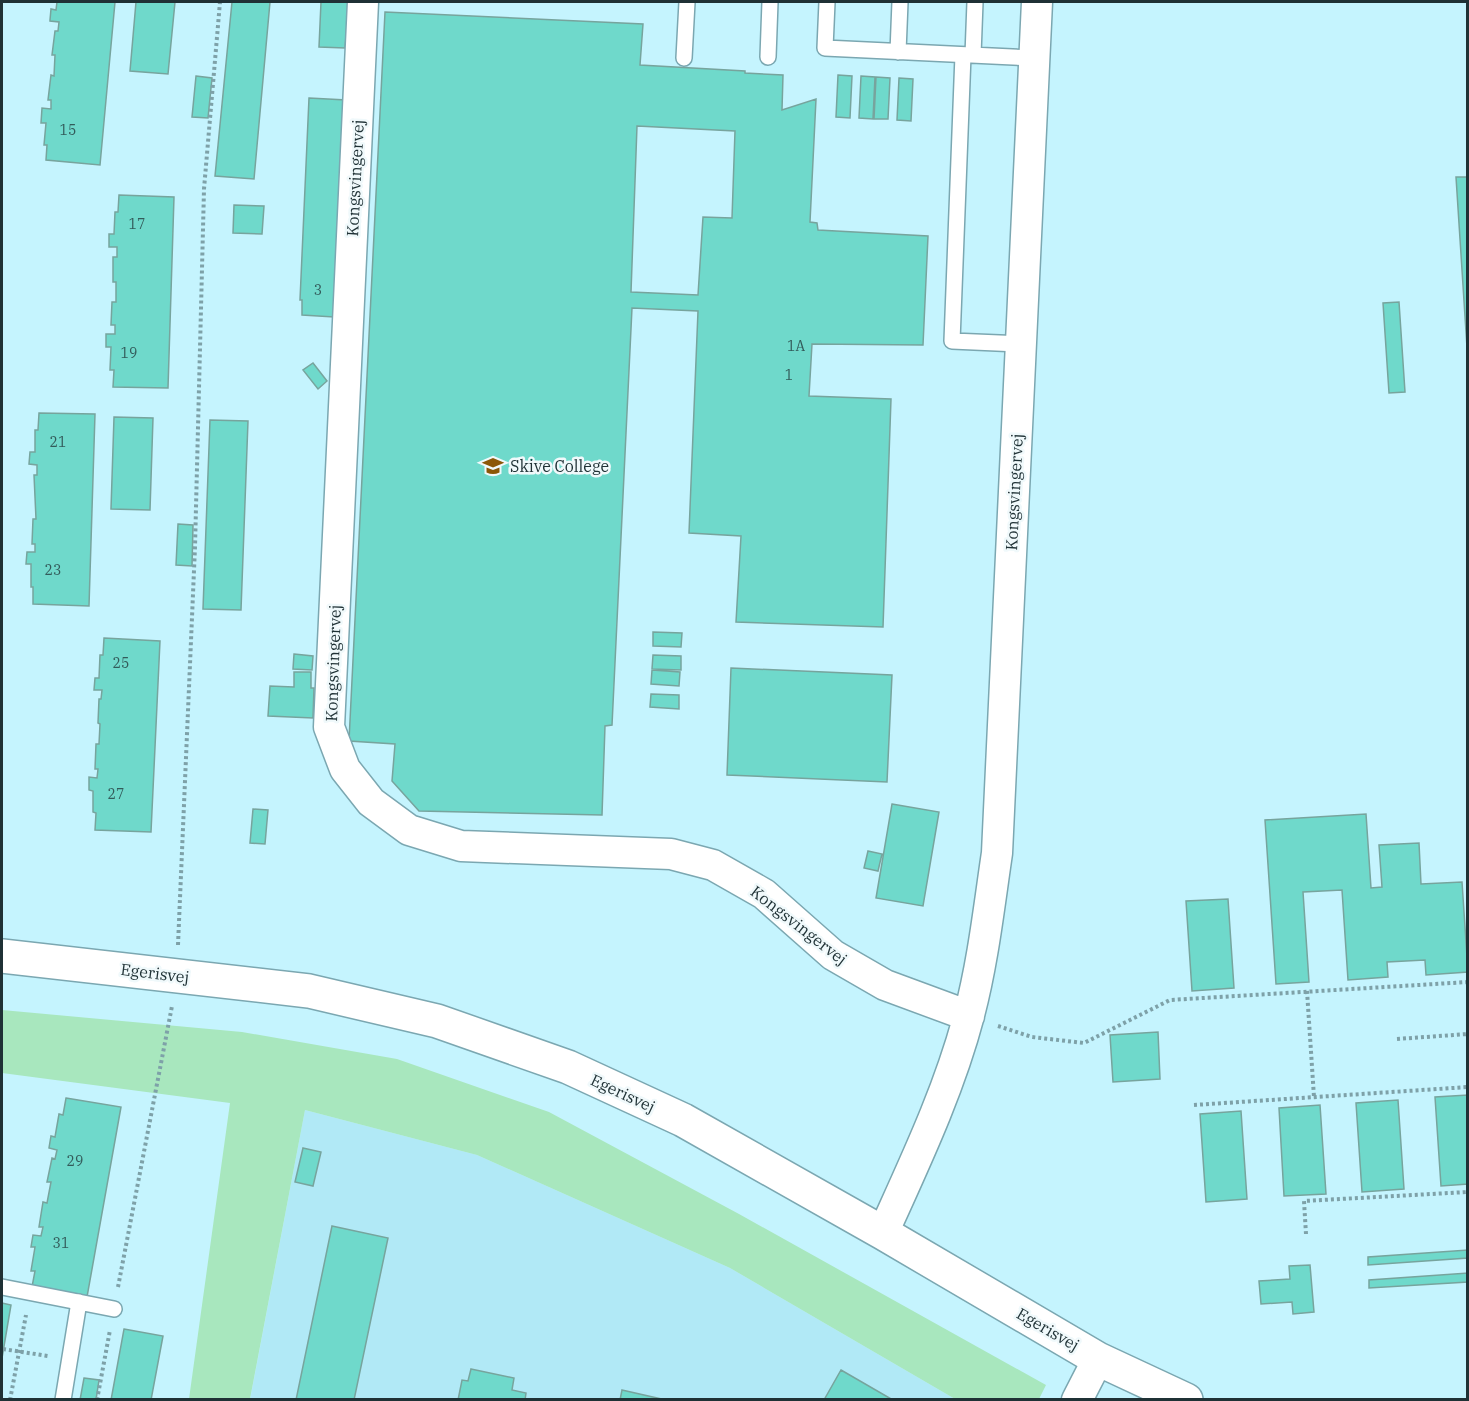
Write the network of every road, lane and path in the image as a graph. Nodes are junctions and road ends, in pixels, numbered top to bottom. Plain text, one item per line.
1 (220, 2) edge
2 (363, 2) edge
3 (687, 2) edge
4 (770, 2) edge
5 (827, 2) edge
6 (900, 2) edge
7 (975, 2) edge
8 (1037, 2) edge
9 (898, 52) junction
10 (968, 55) junction
11 (768, 57) dead end
12 (684, 58) dead end
13 (1034, 58) junction
14 (1021, 344) junction
15 (2, 956) edge
16 (178, 976) junction
17 (1467, 982) edge
18 (1307, 991) junction
19 (969, 1016) junction
20 (1467, 1034) edge
21 (1397, 1039) dead end
22 (1467, 1087) edge
23 (1314, 1097) junction
24 (1194, 1105) dead end
25 (1467, 1192) edge
26 (883, 1233) junction
27 (1306, 1234) dead end
28 (2, 1287) edge
29 (30, 1293) junction
30 (79, 1302) junction
31 (114, 1309) junction
32 (3, 1349) dead end
33 (19, 1351) junction
34 (70, 1359) junction
35 (1098, 1359) junction
36 (10, 1400) edge
37 (63, 1400) edge
38 (97, 1400) edge
39 (1077, 1400) edge
40 (1186, 1400) edge

1 - 16 path
2 - 19 street, Kongsvingervej
3 - 12 lane
4 - 11 lane
5 - 9 lane
6 - 9 lane
7 - 10 lane
8 - 13 street, Kongsvingervej
9 - 10 lane
10 - 13 lane
10 - 14 lane
13 - 14 street, Kongsvingervej
14 - 19 street, Kongsvingervej
15 - 16 street, Egerisvej
16 - 26 street, Egerisvej
16 - 31 path
17 - 18 path
18 - 19 path
18 - 23 path
19 - 26 street, Kongsvingervej
20 - 21 path
22 - 23 path
23 - 24 path
25 - 27 path
26 - 35 street, Egerisvej
28 - 29 lane
29 - 30 lane
29 - 33 path
30 - 31 lane
30 - 34 lane
31 - 38 path
32 - 33 path
33 - 34 path
33 - 36 path
34 - 37 lane
35 - 39 street
35 - 40 street, Egerisvej

